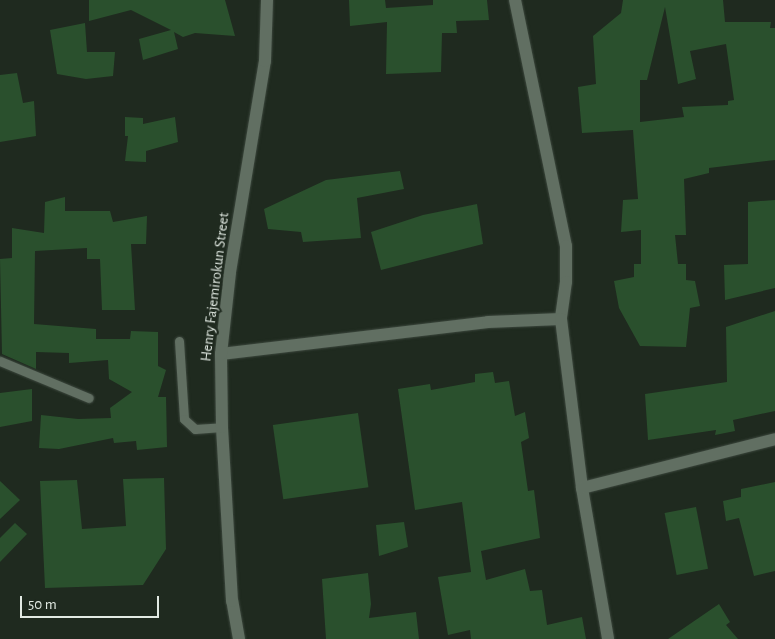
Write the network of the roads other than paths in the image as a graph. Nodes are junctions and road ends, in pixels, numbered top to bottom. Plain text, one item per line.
1 (267, 0) edge
2 (515, 0) edge
3 (561, 319) junction
4 (179, 341) dead end
5 (221, 354) junction
6 (0, 361) edge
7 (89, 398) dead end
8 (222, 427) junction
9 (775, 439) edge
10 (582, 488) junction
11 (238, 639) edge
12 (608, 639) edge

1 - 5 street, Henry Fajemirokun Street
2 - 3 street
3 - 5 street
3 - 10 street
4 - 8 lane
5 - 8 street, Henry Fajemirokun Street
6 - 7 lane
8 - 11 street, Henry Fajemirokun Street
9 - 10 street
10 - 12 street

